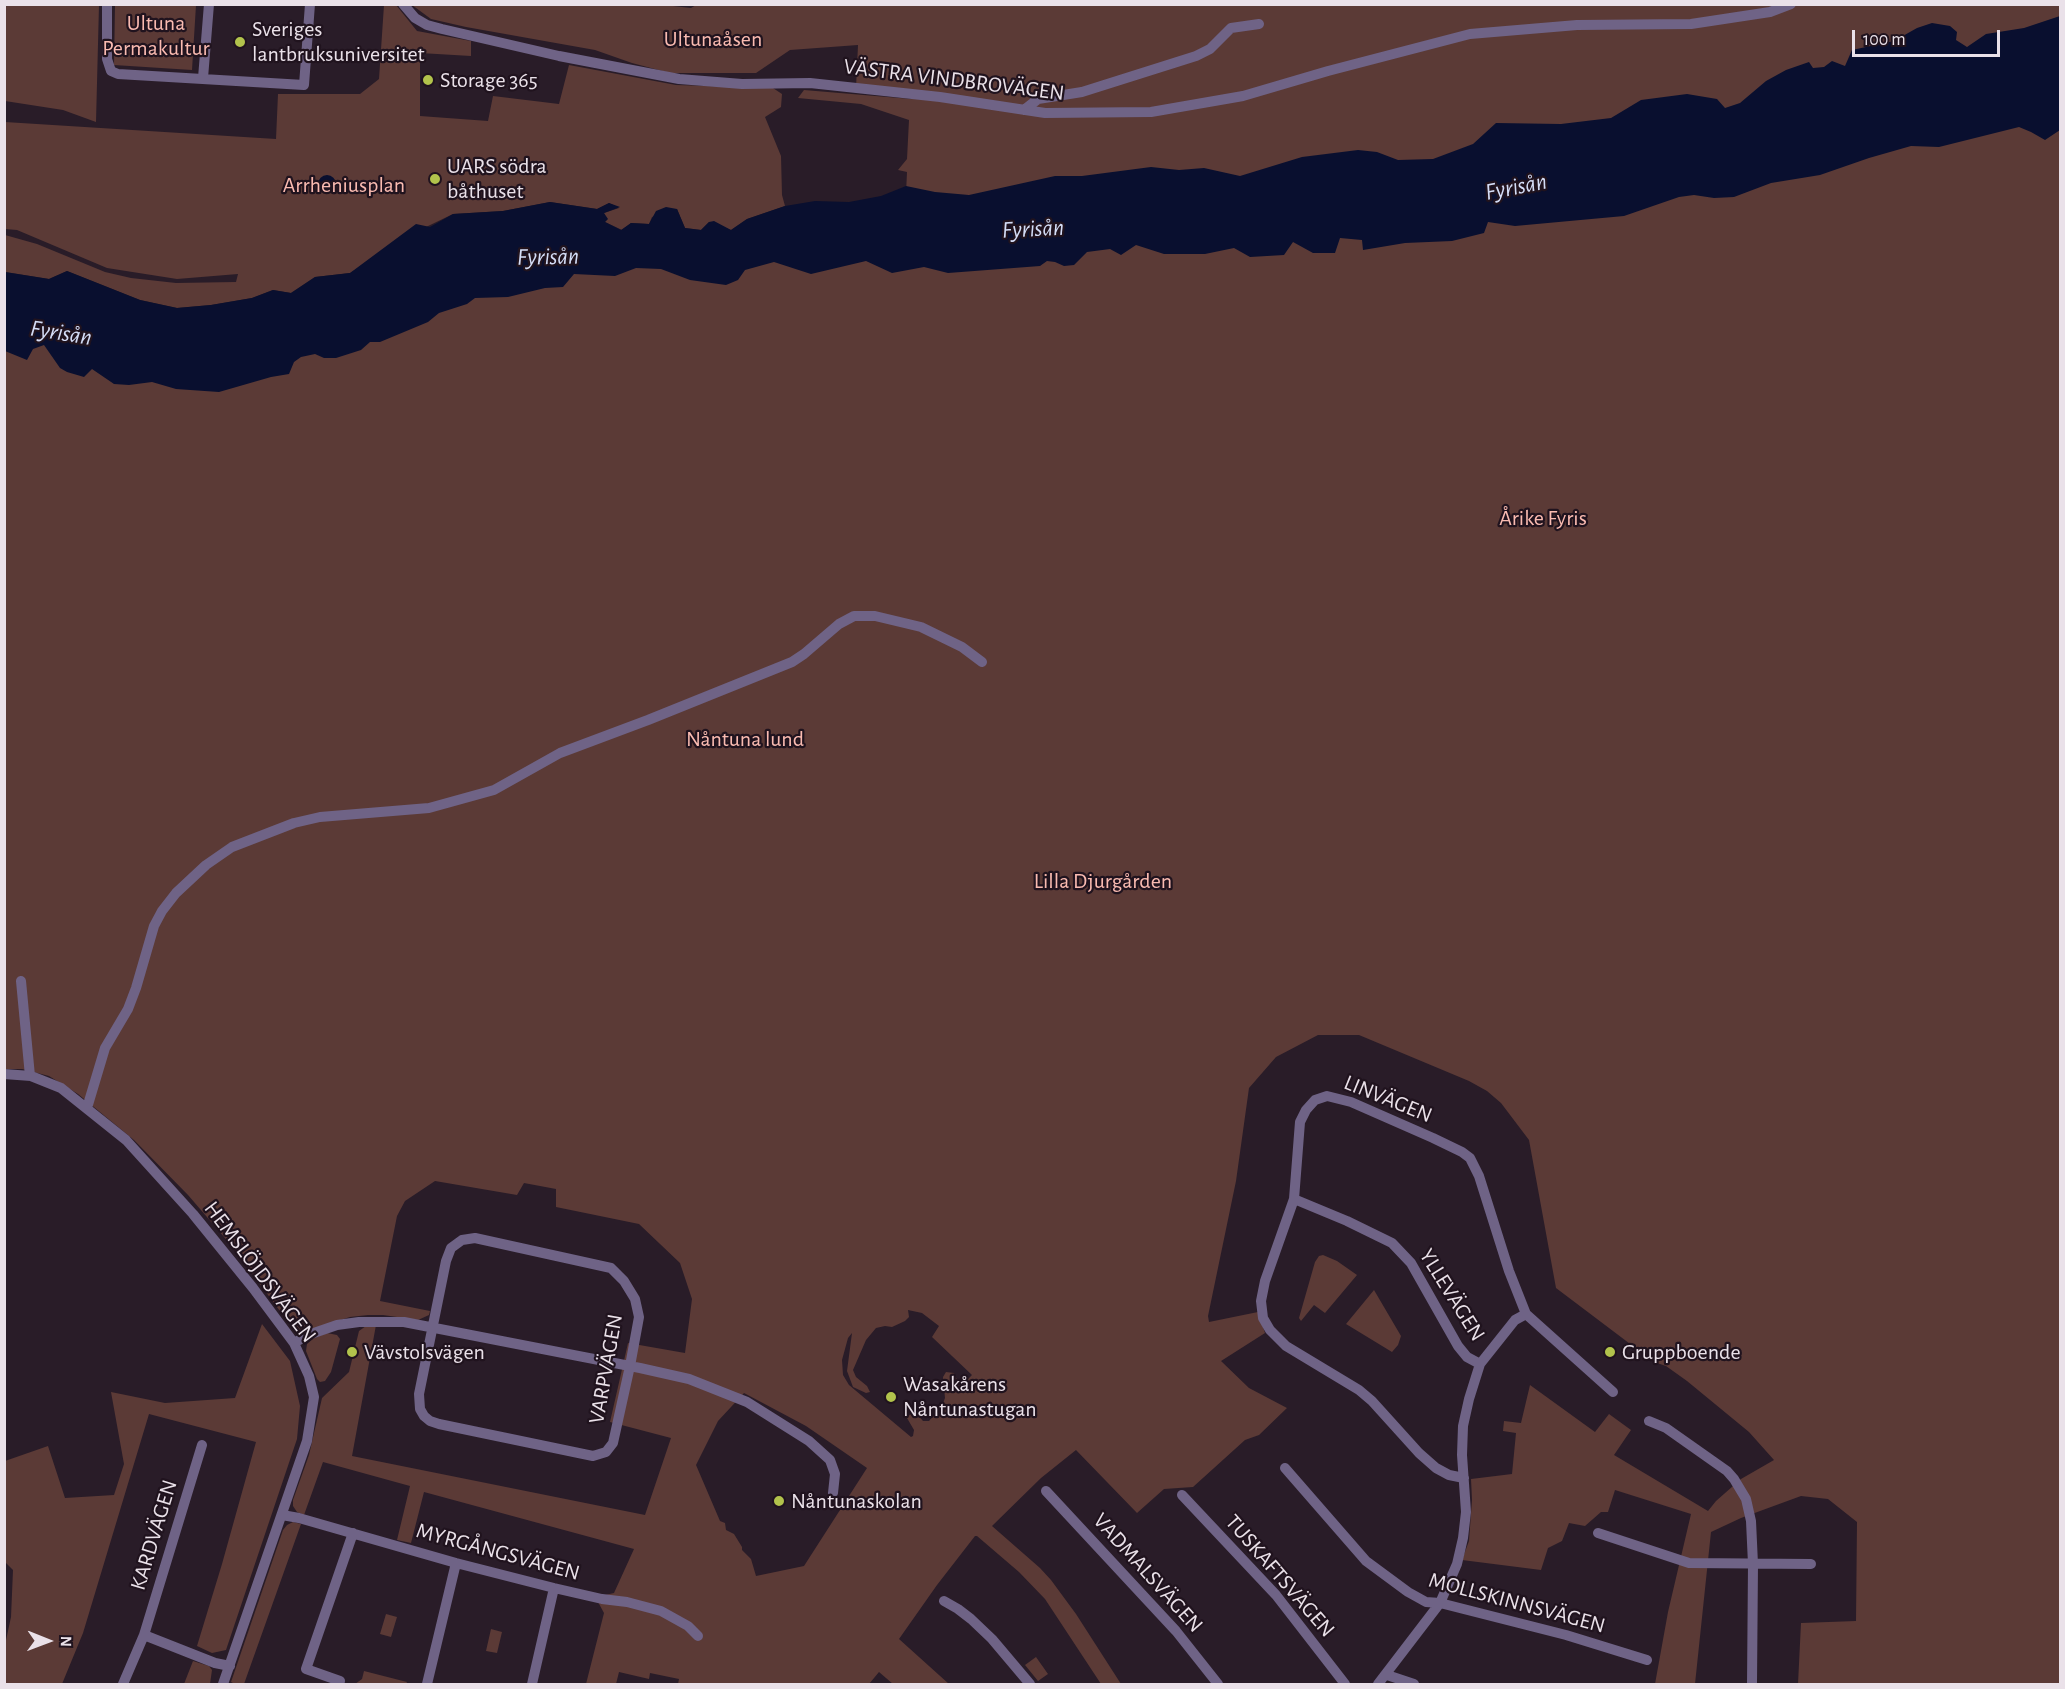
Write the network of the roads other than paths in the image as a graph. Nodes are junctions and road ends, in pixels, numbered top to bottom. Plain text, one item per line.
1 (106, 4) edge
2 (209, 4) edge
3 (310, 4) edge
4 (403, 4) edge
5 (1791, 4) edge
6 (1259, 24) dead end
7 (203, 78) junction
8 (1024, 110) junction
9 (982, 662) dead end
10 (21, 981) dead end
11 (4, 1074) edge
12 (30, 1076) junction
13 (87, 1108) junction
14 (1294, 1198) junction
15 (1526, 1314) junction
16 (433, 1328) junction
17 (294, 1343) junction
18 (1480, 1364) junction
19 (630, 1366) junction
20 (1613, 1392) dead end
21 (1649, 1421) dead end
22 (202, 1445) dead end
23 (1285, 1468) dead end
24 (1464, 1479) junction
25 (1046, 1491) dead end
26 (832, 1492) dead end
27 (1182, 1495) dead end
28 (282, 1515) junction
29 (353, 1533) junction
30 (1598, 1533) dead end
31 (456, 1563) junction
32 (1753, 1564) junction
33 (1811, 1564) dead end
34 (554, 1588) junction
35 (944, 1601) dead end
36 (1440, 1603) junction
37 (144, 1635) junction
38 (698, 1636) dead end
39 (1647, 1660) dead end
40 (230, 1666) junction
41 (1387, 1675) junction
42 (340, 1681) dead end
43 (123, 1684) edge
44 (223, 1684) edge
45 (428, 1684) edge
46 (532, 1684) edge
47 (1030, 1684) edge
48 (1218, 1684) edge
49 (1345, 1684) edge
50 (1378, 1684) edge
51 (1414, 1684) edge
52 (1752, 1684) edge

1 - 7 street
2 - 7 street
3 - 7 street
4 - 8 street, VÄSTRA VINDBROVÄGEN
5 - 8 street, VÄSTRA VINDBROVÄGEN
6 - 8 street
9 - 13 street
10 - 12 street
11 - 12 street, HEMSLÖJDSVÄGEN
12 - 13 street, HEMSLÖJDSVÄGEN
13 - 17 street, HEMSLÖJDSVÄGEN
14 - 15 street, LINVÄGEN
14 - 18 street, YLLEVÄGEN
14 - 24 street, LINVÄGEN
15 - 18 street
15 - 20 street, LINVÄGEN
16 - 17 street
16 - 19 street
16 - 19 street, VARPVÄGEN
16 - 19 street, VARPVÄGEN
17 - 28 street, HEMSLÖJDSVÄGEN
18 - 24 street
19 - 26 street
21 - 32 street
22 - 37 street, KARDVÄGEN
23 - 36 street, MOLLSKINNSVÄGEN
24 - 36 street
25 - 48 street, VADMALSVÄGEN
27 - 49 street, TUSKAFTSVÄGEN
28 - 29 street, MYRGÅNGSVÄGEN
28 - 40 street, HEMSLÖJDSVÄGEN
29 - 31 street, MYRGÅNGSVÄGEN
29 - 42 street
30 - 32 street
31 - 34 street, MYRGÅNGSVÄGEN
31 - 45 street
32 - 33 street
32 - 52 street
34 - 38 street, MYRGÅNGSVÄGEN
34 - 46 street
35 - 47 street
36 - 39 street, MOLLSKINNSVÄGEN
36 - 41 street
37 - 40 street
37 - 43 street, KARDVÄGEN
40 - 44 street, HEMSLÖJDSVÄGEN
41 - 50 street
41 - 51 street

